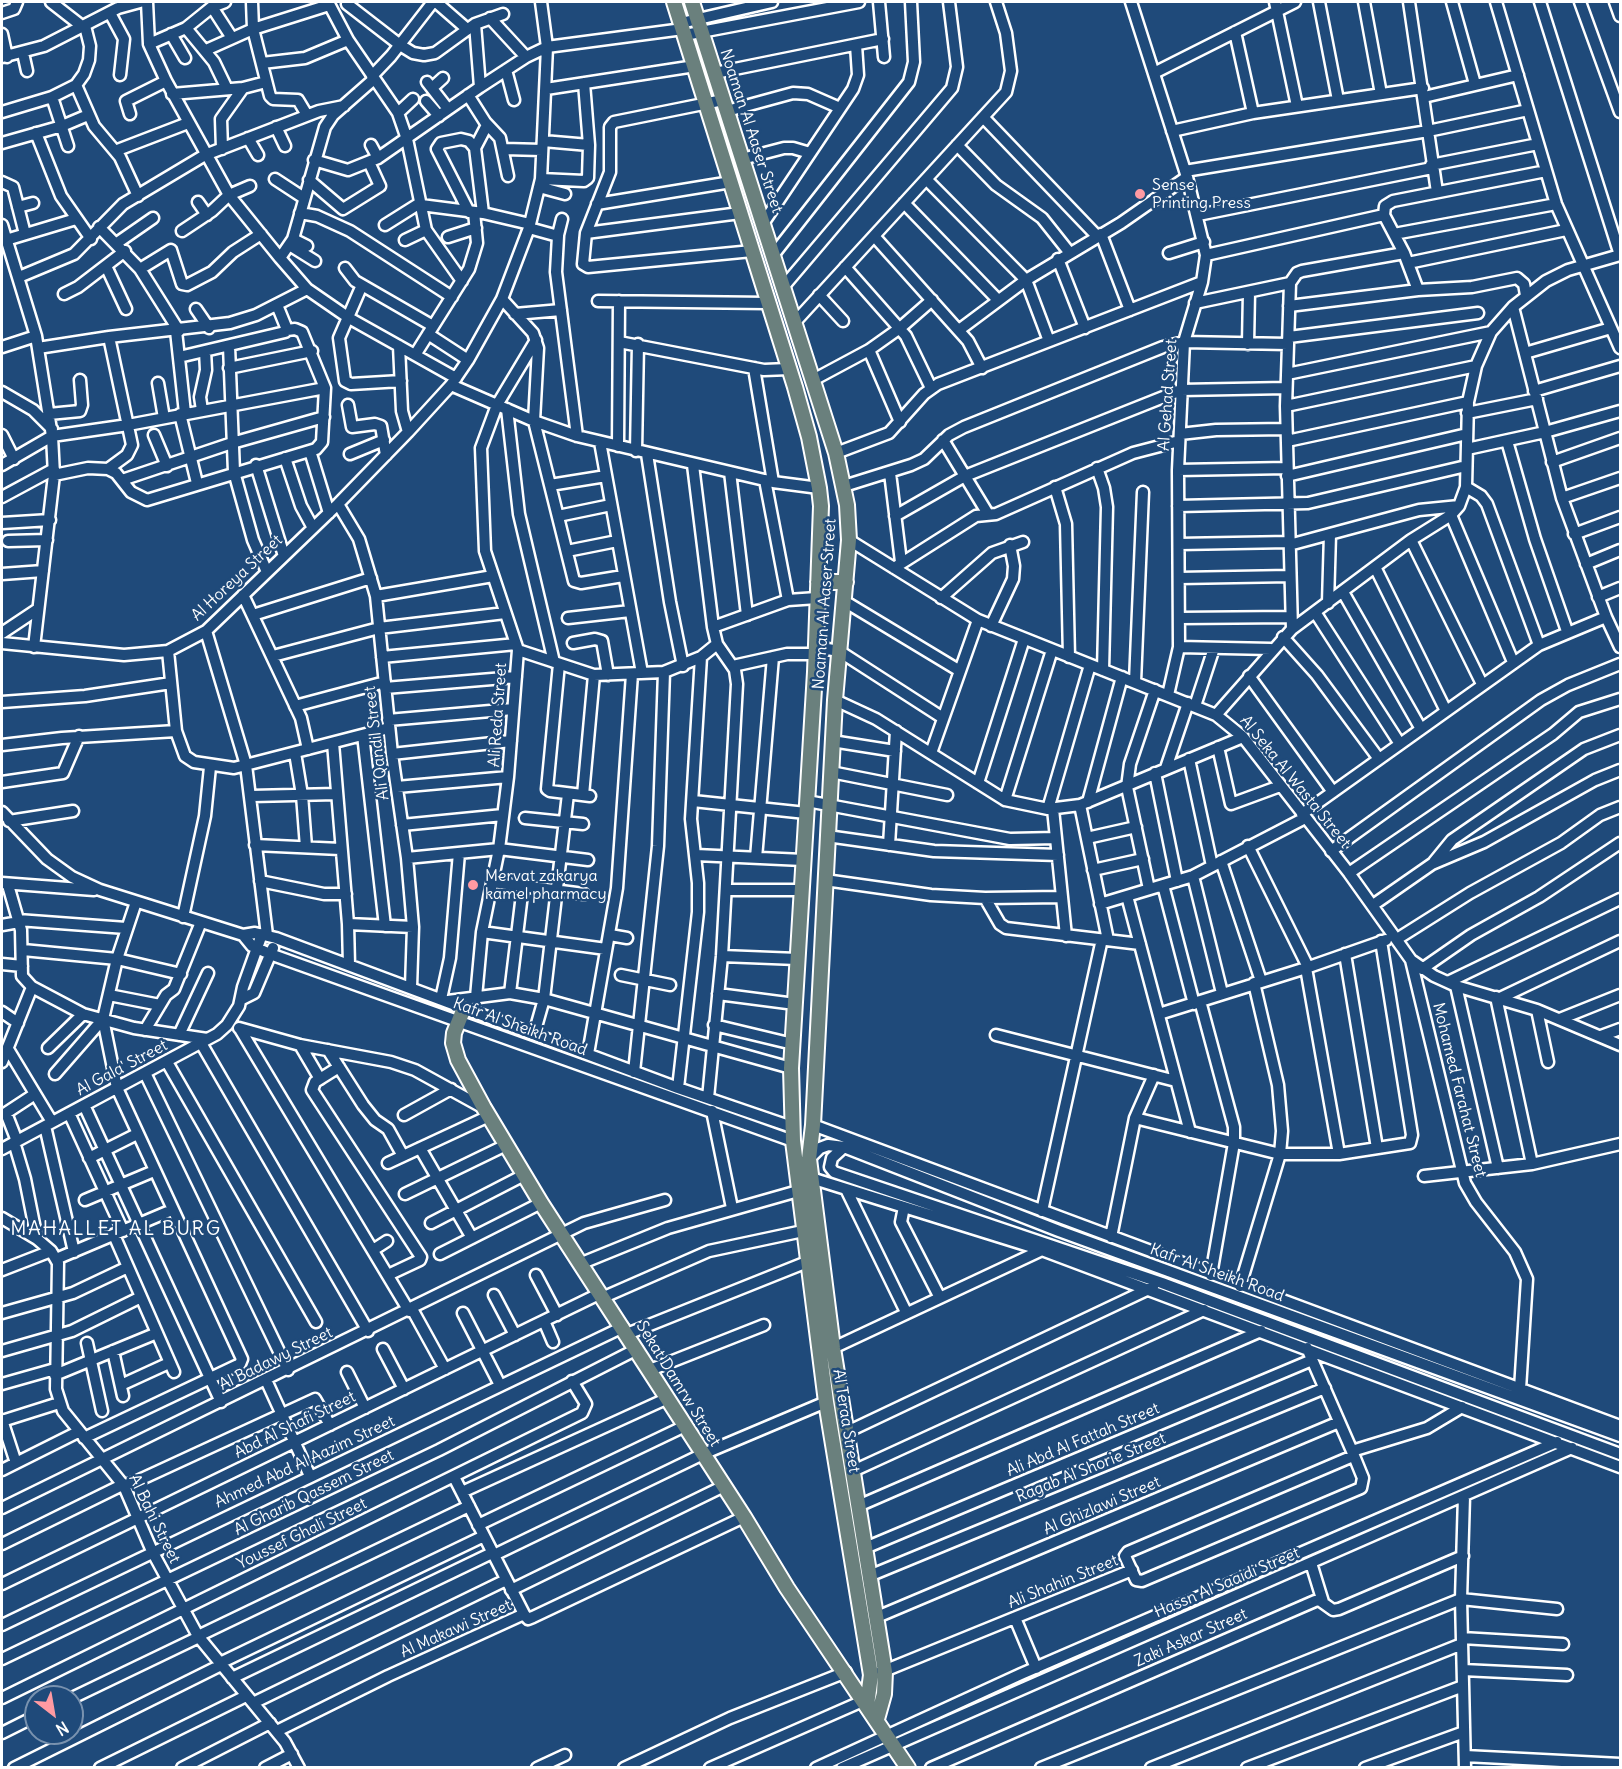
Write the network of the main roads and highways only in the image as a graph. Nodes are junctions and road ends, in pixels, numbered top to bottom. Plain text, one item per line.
1 (674, 2) edge
2 (692, 2) edge
3 (732, 128) junction
4 (716, 132) junction
5 (813, 380) junction
6 (795, 387) junction
7 (844, 488) junction
8 (819, 489) junction
9 (847, 505) junction
10 (821, 506) junction
11 (818, 582) junction
12 (846, 582) junction
13 (815, 672) junction
14 (837, 675) junction
15 (820, 951) junction
16 (797, 954) junction
17 (461, 1014) road end
18 (793, 1134) joint
19 (809, 1159) joint
20 (818, 1286) junction
21 (866, 1703) junction
22 (877, 1719) junction
23 (908, 1767) edge

1 - 4 main road, Noaman Al Aaser Street
2 - 3 main road, Noaman Al Aaser Street
3 - 4 main road
3 - 5 main road, Noaman Al Aaser Street
4 - 6 main road, Noaman Al Aaser Street
5 - 6 main road
5 - 7 main road, Noaman Al Aaser Street
6 - 8 main road, Noaman Al Aaser Street
7 - 8 main road
7 - 9 main road, Noaman Al Aaser Street
8 - 10 main road, Noaman Al Aaser Street
9 - 10 main road
9 - 12 main road, Noaman Al Aaser Street
10 - 11 main road, Noaman Al Aaser Street
11 - 12 main road
11 - 13 main road, Noaman Al Aaser Street
12 - 14 main road, Noaman Al Aaser Street
13 - 14 main road
13 - 16 main road, Noaman Al Aaser Street
14 - 15 main road, Noaman Al Aaser Street
15 - 16 main road
15 - 19 main road, Noaman Al Aaser Street
16 - 18 main road, Noaman Al Aaser Street
17 - 21 main road, Sekat Damrw Street
18 - 20 main road, Al Teraa Street
19 - 20 main road, Al Teraa Street
20 - 21 main road, Al Teraa Street
20 - 22 main road, Al Teraa Street
21 - 22 main road, Sekat Damrw Street
22 - 23 main road, Sekat Damrw Street

